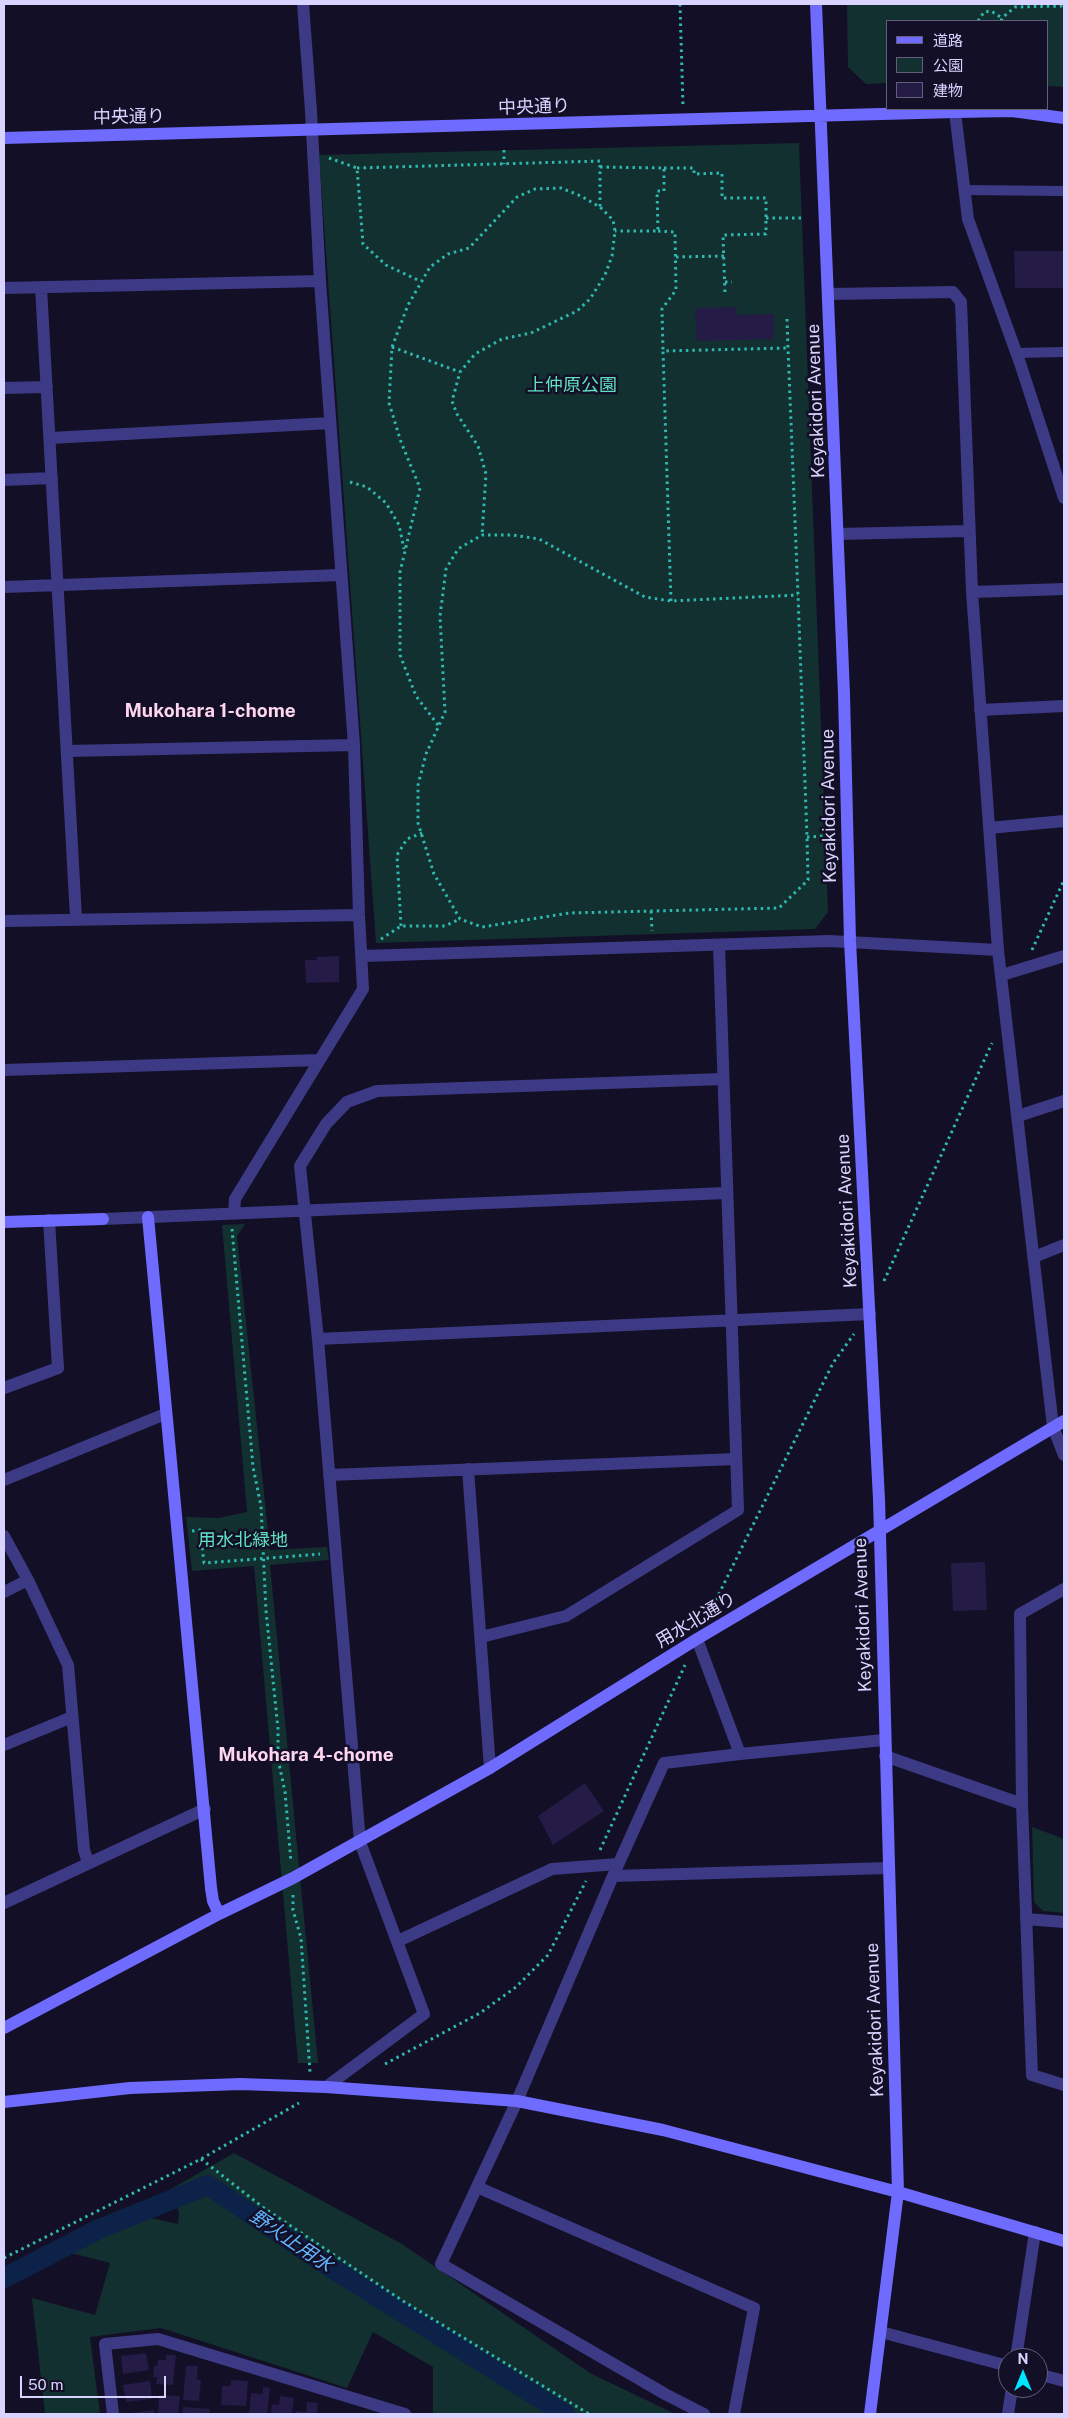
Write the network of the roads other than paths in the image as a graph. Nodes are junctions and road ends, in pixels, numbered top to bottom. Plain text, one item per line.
1 (303, 4) edge
2 (816, 4) edge
3 (955, 112) junction
4 (821, 117) junction
5 (1064, 118) edge
6 (311, 130) junction
7 (4, 138) edge
8 (964, 190) junction
9 (1064, 191) edge
10 (320, 281) junction
11 (41, 287) junction
12 (4, 288) edge
13 (829, 294) junction
14 (1064, 352) edge
15 (1016, 353) junction
16 (47, 386) junction
17 (4, 388) edge
18 (330, 423) junction
19 (50, 438) junction
20 (52, 478) junction
21 (4, 480) edge
22 (1064, 498) edge
23 (969, 531) junction
24 (838, 534) junction
25 (341, 575) junction
26 (58, 585) junction
27 (4, 588) edge
28 (1064, 589) edge
29 (972, 592) junction
30 (1064, 706) edge
31 (980, 710) junction
32 (354, 746) junction
33 (67, 751) junction
34 (1064, 821) edge
35 (989, 828) junction
36 (359, 915) junction
37 (76, 918) junction
38 (4, 921) edge
39 (850, 941) junction
40 (719, 945) junction
41 (998, 950) junction
42 (363, 956) junction
43 (1064, 956) edge
44 (1002, 975) junction
45 (319, 1060) junction
46 (4, 1070) edge
47 (723, 1079) junction
48 (1064, 1101) edge
49 (1018, 1116) junction
50 (726, 1193) junction
51 (306, 1210) junction
52 (234, 1214) junction
53 (148, 1217) junction
54 (49, 1220) junction
55 (4, 1222) edge
56 (1064, 1245) edge
57 (1034, 1257) junction
58 (870, 1314) junction
59 (731, 1320) junction
60 (318, 1340) junction
61 (4, 1388) edge
62 (165, 1414) junction
63 (1064, 1421) edge
64 (1053, 1427) junction
65 (1064, 1454) edge
66 (736, 1459) junction
67 (468, 1469) junction
68 (329, 1475) junction
69 (4, 1480) edge
70 (879, 1530) junction
71 (4, 1536) edge
72 (28, 1580) junction
73 (1064, 1589) edge
74 (4, 1592) edge
75 (481, 1637) junction
76 (697, 1639) junction
77 (72, 1717) junction
78 (884, 1740) junction
79 (4, 1745) edge
80 (740, 1754) junction
81 (885, 1756) junction
82 (490, 1768) junction
83 (1022, 1804) junction
84 (205, 1809) junction
85 (360, 1842) junction
86 (88, 1862) junction
87 (618, 1864) junction
88 (888, 1868) junction
89 (612, 1876) junction
90 (4, 1903) edge
91 (219, 1914) junction
92 (1026, 1919) junction
93 (1064, 1922) edge
94 (398, 1941) junction
95 (4, 2028) edge
96 (1064, 2084) edge
97 (326, 2087) junction
98 (4, 2102) edge
99 (518, 2102) junction
100 (477, 2187) junction
101 (898, 2192) junction
102 (1035, 2232) junction
103 (1064, 2240) edge
104 (881, 2332) junction
105 (1018, 2348) edge
106 (998, 2363) edge
107 (1048, 2377) edge
108 (1064, 2381) edge
109 (1010, 2398) edge
110 (113, 2414) edge
111 (405, 2414) edge
112 (704, 2414) edge
113 (734, 2414) edge
114 (870, 2414) edge
115 (1008, 2414) edge

1 - 6 street
2 - 4 street, Keyakidori Avenue
3 - 4 street, 中央通り
3 - 5 street, 中央通り
3 - 8 street
4 - 6 street, 中央通り
4 - 13 street, Keyakidori Avenue
6 - 7 street, 中央通り
6 - 10 street
8 - 9 lane
8 - 15 street
10 - 11 street
10 - 18 street
11 - 12 street
11 - 16 street
13 - 23 street
13 - 24 street, Keyakidori Avenue
14 - 15 lane
15 - 22 street
16 - 17 street
16 - 19 street
18 - 19 street
18 - 25 street
19 - 20 street
20 - 21 street
20 - 26 street
23 - 24 street
23 - 29 street
24 - 39 street, Keyakidori Avenue
25 - 26 street
25 - 32 street
26 - 27 street
26 - 33 street
28 - 29 street
29 - 31 street
30 - 31 street
31 - 35 street
32 - 33 street
32 - 36 street
33 - 37 street
34 - 35 street
35 - 41 street
36 - 37 street
36 - 42 street
37 - 38 street
39 - 40 street
39 - 41 street
39 - 58 street, Keyakidori Avenue
40 - 42 street
40 - 47 street
41 - 44 street
42 - 45 street
43 - 44 street
44 - 49 street
45 - 46 street
45 - 52 street
47 - 50 street
47 - 51 street
48 - 49 street
49 - 57 street
50 - 51 street
50 - 59 street
51 - 52 street
51 - 60 street
52 - 53 street
53 - 54 street
53 - 62 street
54 - 55 street
54 - 61 street
56 - 57 street
57 - 64 street
58 - 59 street
58 - 70 street, Keyakidori Avenue
59 - 60 street
59 - 66 street
60 - 68 street
62 - 69 street
62 - 84 street
63 - 64 street, 用水北通り
64 - 65 street
64 - 70 street, 用水北通り
66 - 67 street
66 - 75 street
67 - 68 street
67 - 75 street
68 - 85 street
70 - 76 street, 用水北通り
70 - 78 street, Keyakidori Avenue
71 - 72 street
72 - 74 street
72 - 77 street
73 - 83 street
75 - 82 street
76 - 80 street
76 - 82 street, 用水北通り
77 - 79 street
77 - 86 street
78 - 80 street
78 - 81 street, Keyakidori Avenue
80 - 87 street
81 - 83 street
81 - 88 street, Keyakidori Avenue
82 - 85 street, 用水北通り
83 - 92 street
84 - 86 street
84 - 91 street
85 - 91 street, 用水北通り
85 - 94 street
86 - 90 street
87 - 89 street
87 - 94 street
88 - 89 street
88 - 101 street, Keyakidori Avenue
89 - 99 street
91 - 95 street, 用水北通り
92 - 93 street
92 - 96 street
94 - 97 street
97 - 98 street
97 - 99 street
99 - 100 street
99 - 101 street
100 - 112 street
100 - 113 street
101 - 102 street
101 - 104 street, Keyakidori Avenue
102 - 103 street
102 - 105 street
104 - 106 street
104 - 114 street, Keyakidori Avenue
107 - 108 street
109 - 115 street
110 - 111 street

